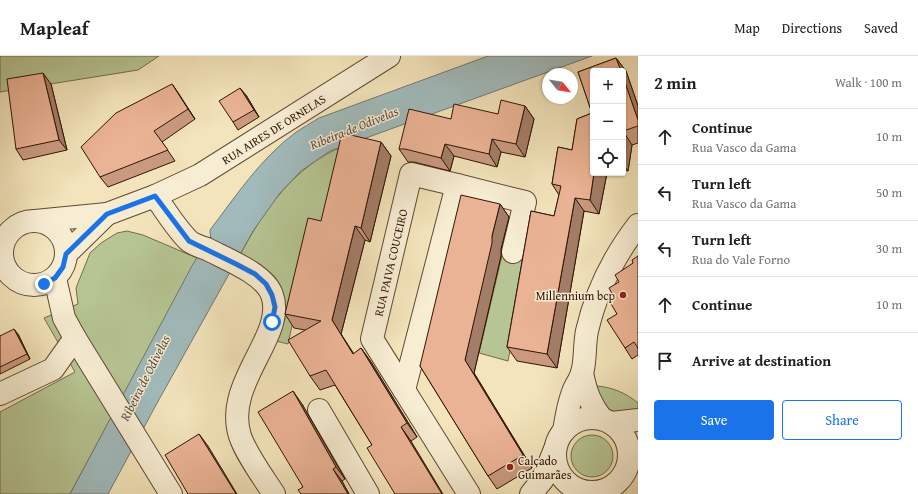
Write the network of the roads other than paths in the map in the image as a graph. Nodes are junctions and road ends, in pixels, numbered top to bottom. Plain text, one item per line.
1 (389, 56) edge
2 (457, 185) junction
3 (155, 196) junction
4 (107, 214) junction
5 (35, 221) junction
6 (638, 224) edge
7 (6, 230) edge
8 (513, 252) dead end
9 (66, 254) junction
10 (4, 272) edge
11 (55, 278) junction
12 (31, 286) junction
13 (64, 318) junction
14 (75, 338) junction
15 (582, 373) junction
16 (404, 390) junction
17 (0, 394) edge
18 (319, 410) dead end
19 (638, 420) edge
20 (607, 421) junction
21 (560, 440) junction
22 (627, 471) edge
23 (592, 493) junction
24 (171, 494) edge
25 (274, 494) edge
26 (368, 494) edge
27 (469, 494) edge
28 (531, 494) edge
29 (556, 494) edge

1 - 3 street, RUA AIRES DE ORNELAS
2 - 8 street, RUA PAIVA COUCEIRO
2 - 16 street
2 - 16 street, RUA PAIVA COUCEIRO
3 - 4 street, RUA AIRES DE ORNELAS
3 - 25 street
4 - 5 street
4 - 9 street
5 - 7 street
5 - 9 street
6 - 15 street
7 - 10 street
9 - 11 street
10 - 12 street
11 - 12 street
11 - 13 street
12 - 13 street
13 - 14 street
14 - 17 street
14 - 24 street
15 - 20 street
15 - 21 street
16 - 27 street, RUA PAIVA COUCEIRO
18 - 26 street
19 - 20 street
20 - 21 street
20 - 22 street
21 - 23 street
21 - 28 street
22 - 23 street
23 - 29 street

